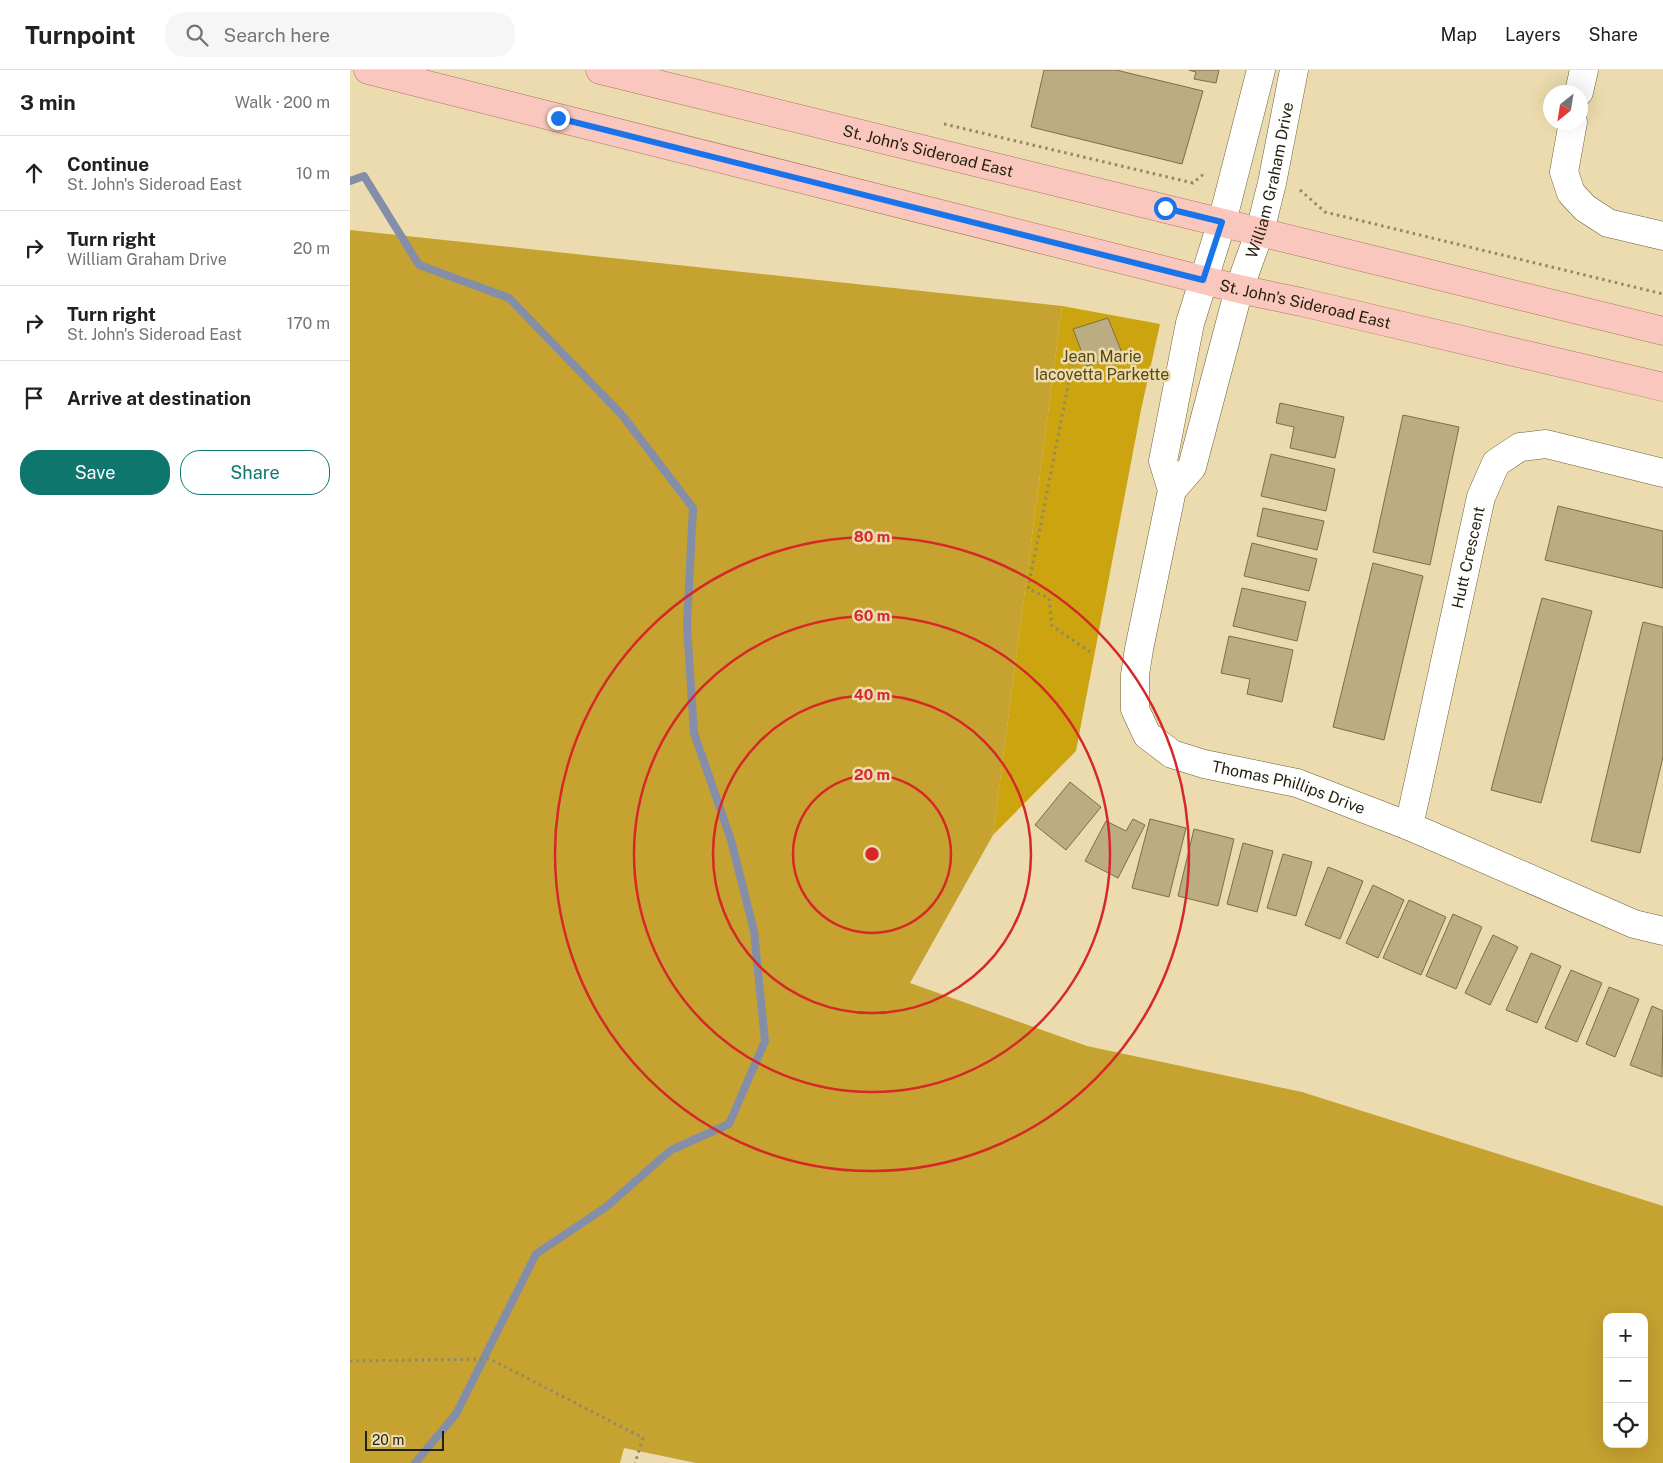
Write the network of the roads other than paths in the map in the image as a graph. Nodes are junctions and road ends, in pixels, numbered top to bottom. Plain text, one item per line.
1 (368, 70) edge
2 (600, 70) edge
3 (1261, 70) edge
4 (1294, 70) edge
5 (1584, 70) edge
6 (1581, 85) edge
7 (1572, 130) edge
8 (1222, 222) junction
9 (1260, 231) junction
10 (1663, 236) edge
11 (1203, 280) junction
12 (1239, 290) junction
13 (1663, 331) edge
14 (1663, 387) edge
15 (1663, 473) edge
16 (1172, 490) junction
17 (1409, 826) junction
18 (1663, 931) edge

1 - 11 main road, St. John's Sideroad East
2 - 8 main road, St. John's Sideroad East
3 - 8 street, William Graham Drive
4 - 9 street, William Graham Drive
5 - 6 street
7 - 10 street
8 - 9 main road, St. John's Sideroad East
8 - 11 street, William Graham Drive
9 - 12 street, William Graham Drive
9 - 13 main road, St. John's Sideroad East
11 - 12 main road, St. John's Sideroad East
11 - 16 street, Thomas Phillips Drive
12 - 14 main road, St. John's Sideroad East
12 - 16 street, Thomas Phillips Drive
15 - 17 street, Hutt Crescent
16 - 17 street, Thomas Phillips Drive
17 - 18 street, Thomas Phillips Drive

